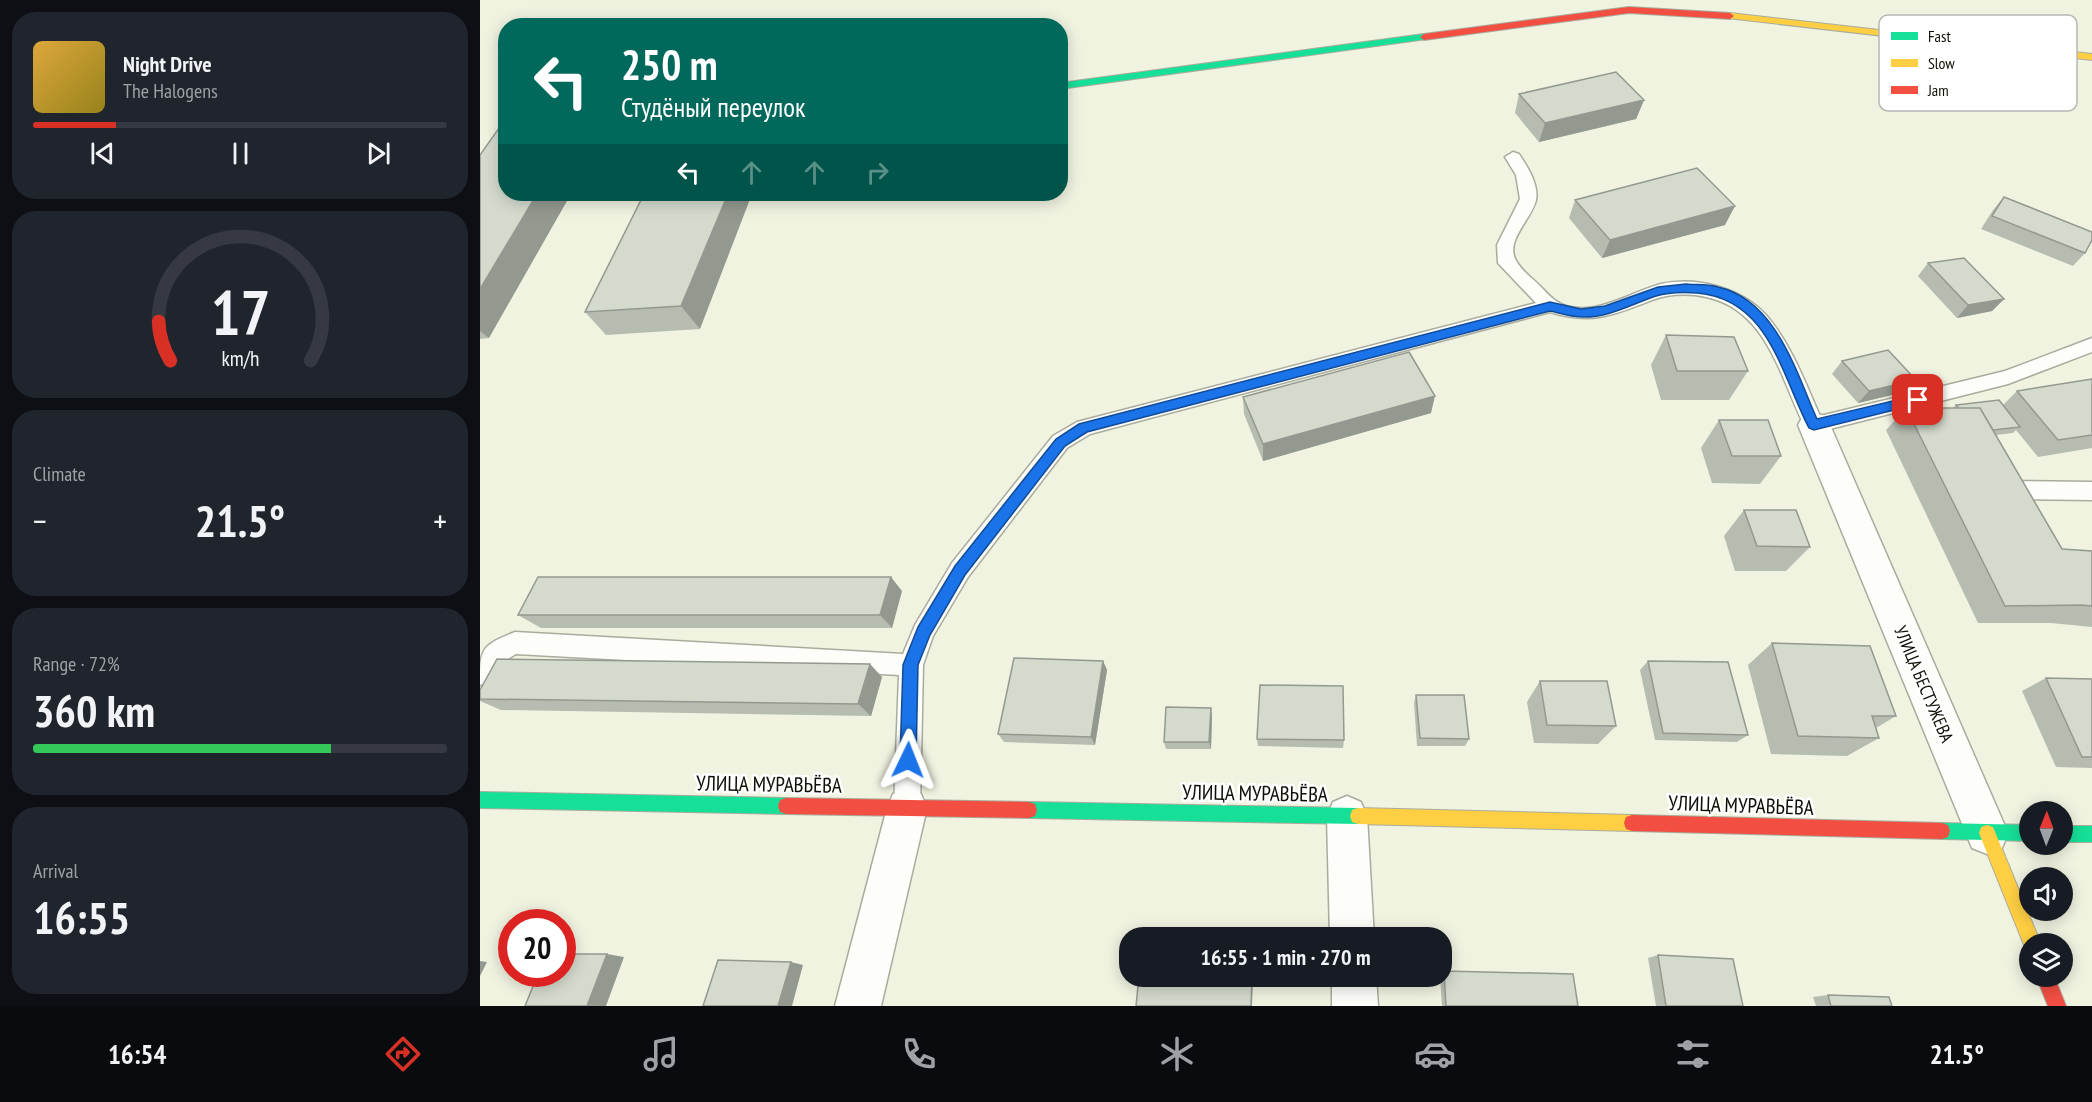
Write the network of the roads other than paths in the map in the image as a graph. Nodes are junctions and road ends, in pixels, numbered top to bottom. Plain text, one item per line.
1 (1879, 32) edge
2 (2077, 55) edge
3 (2092, 57) edge
4 (1068, 85) edge
5 (1513, 157) dead end
6 (1550, 306) junction
7 (2092, 345) edge
8 (1814, 425) junction
9 (1998, 490) edge
10 (2092, 491) edge
11 (911, 665) junction
12 (480, 674) edge
13 (480, 800) edge
14 (907, 808) junction
15 (1347, 816) junction
16 (1987, 833) junction
17 (2019, 833) edge
18 (2073, 834) edge
19 (2092, 834) edge
20 (1352, 927) edge
21 (2028, 933) edge
22 (1354, 987) edge
23 (2049, 987) edge
24 (858, 1006) edge
25 (1355, 1006) edge
26 (2057, 1006) edge

1 - 4 street
2 - 3 street
5 - 6 lane
6 - 8 lane
6 - 11 lane
7 - 8 lane
8 - 16 street, УЛИЦА БЕСТУЖЕВА
9 - 10 lane
11 - 12 lane
11 - 14 lane
13 - 14 street, УЛИЦА МУРАВЬЁВА
14 - 15 street, УЛИЦА МУРАВЬЁВА
14 - 24 street
15 - 16 street, УЛИЦА МУРАВЬЁВА
15 - 20 street
16 - 17 street, УЛИЦА МУРАВЬЁВА
16 - 21 street, УЛИЦА БЕСТУЖЕВА
18 - 19 street
22 - 25 street
23 - 26 street

